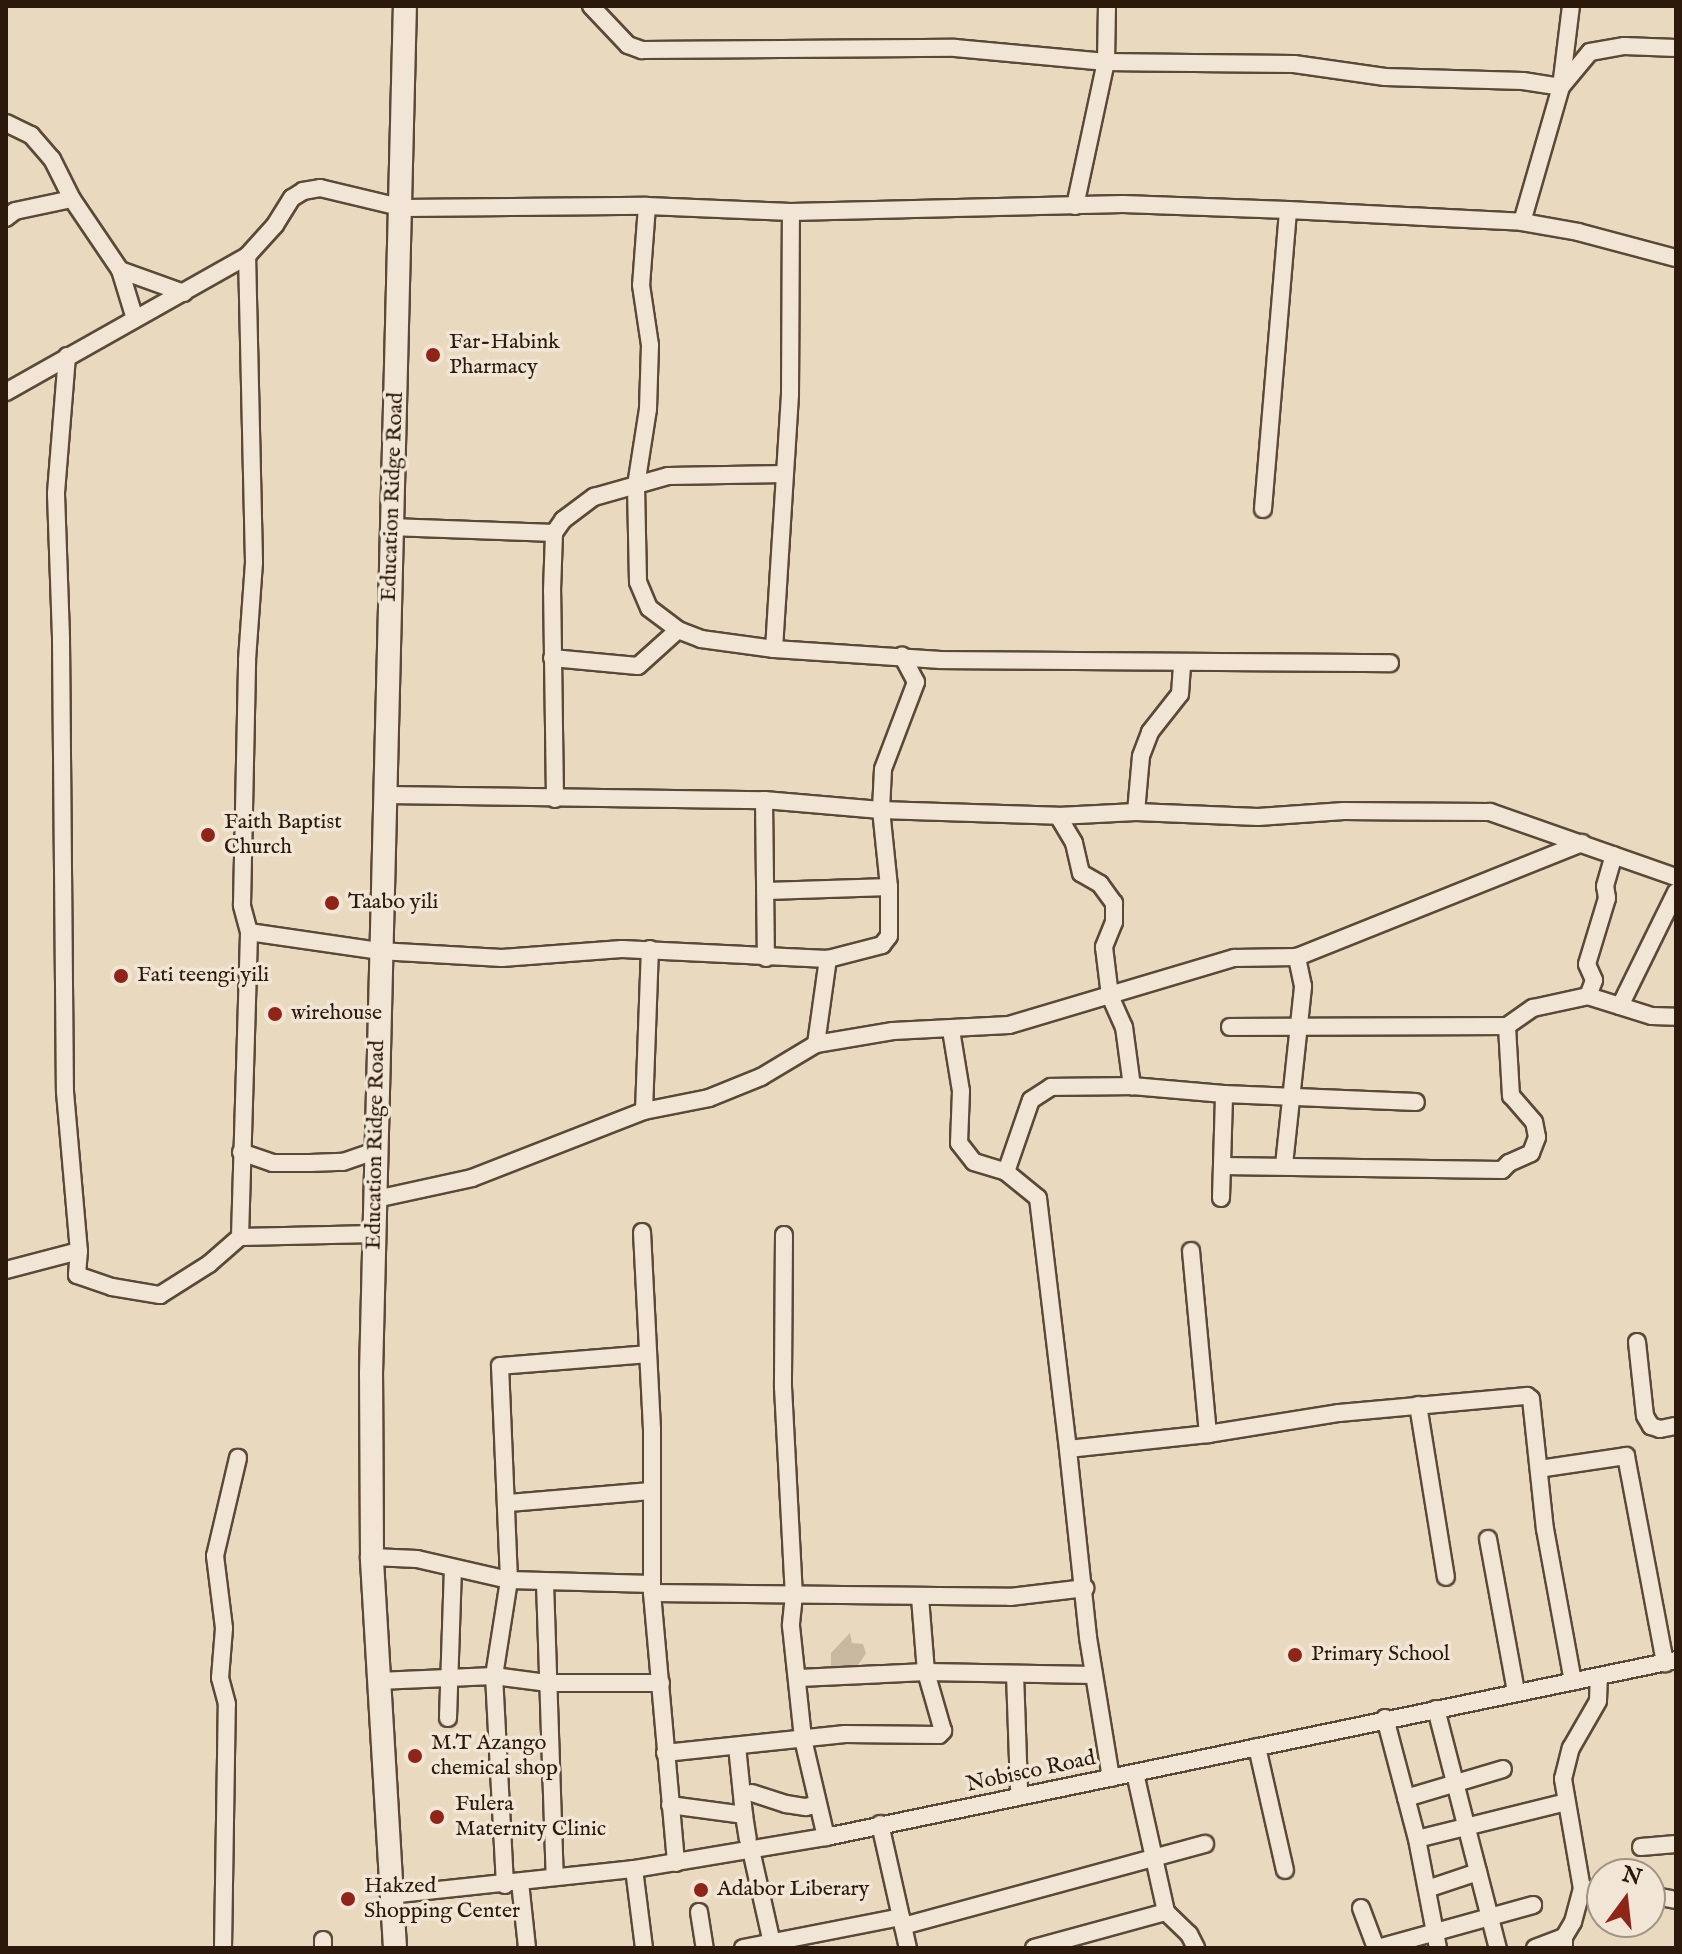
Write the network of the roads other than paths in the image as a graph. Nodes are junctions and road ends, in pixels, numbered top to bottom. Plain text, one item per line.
1 (405, 6) edge
2 (591, 6) edge
3 (1107, 6) edge
4 (1571, 6) edge
5 (1676, 48) edge
6 (1106, 62) junction
7 (1561, 87) junction
8 (6, 123) edge
9 (72, 199) junction
10 (647, 206) junction
11 (1075, 206) junction
12 (403, 208) junction
13 (1288, 210) junction
14 (791, 212) junction
15 (6, 218) edge
16 (1522, 222) junction
17 (247, 256) junction
18 (1676, 258) edge
19 (120, 270) junction
20 (184, 293) junction
21 (135, 319) junction
22 (67, 356) junction
23 (6, 392) edge
24 (785, 474) junction
25 (636, 486) junction
26 (1263, 509) dead end
27 (391, 527) junction
28 (554, 533) junction
29 (678, 630) junction
30 (774, 649) junction
31 (902, 656) junction
32 (552, 658) junction
33 (941, 660) junction
34 (1390, 663) dead end
35 (1182, 664) junction
36 (916, 682) junction
37 (387, 795) junction
38 (555, 799) junction
39 (764, 800) junction
40 (881, 810) junction
41 (1136, 812) junction
42 (1058, 816) junction
43 (1582, 843) junction
44 (1614, 855) junction
45 (1676, 877) edge
46 (889, 887) junction
47 (767, 891) junction
48 (1676, 892) edge
49 (249, 932) junction
50 (650, 949) junction
51 (379, 951) junction
52 (1297, 957) junction
53 (766, 958) junction
54 (828, 959) junction
55 (1110, 996) junction
56 (1588, 996) junction
57 (1620, 1006) junction
58 (1676, 1017) edge
59 (1507, 1026) junction
60 (1230, 1027) dead end
61 (1299, 1028) junction
62 (951, 1030) junction
63 (816, 1044) junction
64 (1132, 1086) junction
65 (1224, 1094) junction
66 (1293, 1098) junction
67 (1416, 1102) dead end
68 (644, 1111) junction
69 (377, 1150) junction
70 (241, 1152) junction
71 (1284, 1165) junction
72 (1222, 1166) junction
73 (1006, 1172) junction
74 (1221, 1198) dead end
75 (376, 1199) junction
76 (642, 1232) dead end
77 (375, 1234) junction
78 (784, 1235) dead end
79 (240, 1237) junction
80 (79, 1251) junction
81 (1191, 1251) dead end
82 (6, 1270) edge
83 (1637, 1342) dead end
84 (648, 1354) junction
85 (1418, 1405) junction
86 (1676, 1426) edge
87 (1208, 1434) junction
88 (1068, 1449) junction
89 (238, 1458) dead end
90 (1539, 1469) junction
91 (651, 1491) junction
92 (508, 1503) junction
93 (1488, 1539) dead end
94 (372, 1557) junction
95 (453, 1568) junction
96 (1446, 1577) dead end
97 (509, 1580) junction
98 (545, 1583) junction
99 (652, 1588) junction
100 (1085, 1588) junction
101 (794, 1595) junction
102 (920, 1598) junction
103 (1670, 1661) edge
104 (926, 1672) junction
105 (1015, 1674) junction
106 (1094, 1675) junction
107 (494, 1676) junction
108 (448, 1677) junction
109 (1599, 1677) junction
110 (799, 1678) junction
111 (378, 1681) junction
112 (1573, 1681) junction
113 (547, 1683) junction
114 (661, 1683) junction
115 (1516, 1692) junction
116 (1436, 1709) junction
117 (448, 1718) dead end
118 (1385, 1718) junction
119 (803, 1739) junction
120 (737, 1746) junction
121 (1257, 1747) junction
122 (665, 1753) junction
123 (1503, 1769) dead end
124 (1135, 1773) junction
125 (1111, 1778) junction
126 (1455, 1783) junction
127 (1019, 1788) dead end
128 (752, 1793) dead end
129 (1406, 1798) junction
130 (1567, 1802) junction
131 (817, 1804) junction
132 (670, 1805) junction
133 (744, 1815) junction
134 (880, 1824) junction
135 (1466, 1829) junction
136 (826, 1837) junction
137 (1417, 1839) junction
138 (750, 1844) junction
139 (1205, 1844) dead end
140 (1676, 1844) edge
141 (1641, 1847) dead end
142 (1153, 1860) junction
143 (676, 1863) junction
144 (634, 1869) junction
145 (1285, 1870) dead end
146 (1478, 1872) junction
147 (555, 1877) junction
148 (513, 1884) junction
149 (1427, 1889) junction
150 (1582, 1889) junction
151 (1586, 1889) edge
152 (390, 1895) junction
153 (1533, 1905) dead end
154 (1361, 1908) dead end
155 (699, 1912) dead end
156 (1166, 1912) junction
157 (1490, 1916) junction
158 (902, 1921) junction
159 (1436, 1929) junction
160 (1564, 1942) edge
161 (772, 1945) edge
162 (223, 1948) edge
163 (395, 1948) edge
164 (527, 1948) edge
165 (644, 1948) edge
166 (705, 1948) edge
167 (743, 1948) edge
168 (908, 1948) edge
169 (1034, 1948) edge
170 (1196, 1948) edge
171 (1377, 1948) edge
172 (1438, 1948) edge
173 (1498, 1948) edge
174 (1535, 1948) edge

1 - 12 main road, Education Ridge Road
2 - 6 street
3 - 6 street
4 - 7 street
5 - 7 street
6 - 7 street
6 - 11 street
7 - 16 street
8 - 9 street
9 - 15 street
9 - 19 street
10 - 12 street
10 - 14 street
10 - 25 street
11 - 13 street
11 - 14 street
12 - 17 street
12 - 27 main road, Education Ridge Road
13 - 16 street
13 - 26 street
14 - 24 street
16 - 18 street
17 - 20 street
17 - 49 street
19 - 20 street
19 - 21 street
20 - 21 street
21 - 22 street
22 - 23 street
22 - 80 street
24 - 25 street
24 - 30 street
25 - 28 street
25 - 29 street
27 - 28 street
27 - 37 main road, Education Ridge Road
28 - 32 street
29 - 30 street
29 - 32 street
30 - 31 street
31 - 33 street
31 - 36 street
32 - 38 street
33 - 35 street
33 - 36 street
34 - 35 street
35 - 41 street
36 - 40 street
37 - 38 street
37 - 51 main road, Education Ridge Road
38 - 39 street
39 - 40 street
39 - 47 street
40 - 42 street
40 - 46 street
41 - 42 street
41 - 43 street
42 - 55 street
43 - 44 street
43 - 52 street
44 - 45 street
44 - 56 street
46 - 47 street
46 - 54 street
47 - 53 street
48 - 57 street
49 - 51 street
49 - 70 street
50 - 51 street
50 - 53 street
50 - 68 street
51 - 69 main road, Education Ridge Road
52 - 55 street
52 - 61 street
53 - 54 street
54 - 63 street
55 - 62 street
55 - 64 street
56 - 57 street
56 - 59 street
57 - 58 street
59 - 61 street
59 - 71 street
60 - 61 street
61 - 66 street
62 - 63 street
62 - 73 street
63 - 68 street
64 - 65 street
64 - 73 street
65 - 66 street
65 - 72 street
66 - 67 street
66 - 71 street
68 - 75 street
69 - 70 street
69 - 75 main road, Education Ridge Road
70 - 79 street
71 - 72 street
72 - 74 street
73 - 88 street
75 - 77 main road, Education Ridge Road
76 - 84 street
77 - 79 street
77 - 94 main road, Education Ridge Road
78 - 101 street
79 - 80 street
80 - 82 street
81 - 87 street
83 - 86 street
84 - 91 street
84 - 92 street
85 - 87 street
85 - 90 street
85 - 96 street
87 - 88 street
88 - 100 street
89 - 162 street
90 - 103 street
90 - 112 street
91 - 92 street
91 - 99 street
92 - 97 street
93 - 115 street
94 - 95 street
94 - 111 main road, Education Ridge Road
95 - 97 street
95 - 108 street
97 - 98 street
97 - 107 street
98 - 99 street
98 - 113 street
99 - 101 street
99 - 114 street
100 - 102 street
100 - 106 street
101 - 102 street
101 - 110 street
102 - 104 street
103 - 109 street, Nobisco Road
104 - 105 street
104 - 110 street
104 - 119 street
105 - 106 street
105 - 127 street
106 - 125 street
107 - 108 street
107 - 113 street
107 - 148 street
108 - 111 street
108 - 117 street
109 - 112 street, Nobisco Road
109 - 130 street
110 - 119 street
111 - 152 main road, Education Ridge Road
112 - 115 street, Nobisco Road
113 - 114 street
113 - 147 street
114 - 122 street
115 - 116 street, Nobisco Road
116 - 118 street, Nobisco Road
116 - 126 street
118 - 121 street, Nobisco Road
118 - 129 street
119 - 120 street
119 - 131 street
120 - 122 street
120 - 133 street
121 - 124 street, Nobisco Road
121 - 145 street
122 - 132 street
123 - 126 street
124 - 125 street, Nobisco Road
124 - 142 street
125 - 134 street, Nobisco Road
126 - 129 street
126 - 135 street
128 - 131 street
129 - 137 street
130 - 135 street
130 - 150 street
131 - 136 street
132 - 133 street
132 - 143 street
133 - 138 street
134 - 136 street, Nobisco Road
134 - 158 street
135 - 137 street
135 - 146 street
136 - 138 street, Nobisco Road
137 - 149 street
138 - 143 street, Nobisco Road
138 - 161 street
139 - 142 street
140 - 141 street
142 - 156 street
142 - 158 street
143 - 144 street, Nobisco Road
144 - 147 street, Nobisco Road
144 - 165 street
146 - 149 street
146 - 157 street
147 - 148 street, Nobisco Road
148 - 152 street, Nobisco Road
148 - 164 street
149 - 159 street
150 - 151 street
150 - 160 street
152 - 163 main road, Education Ridge Road
153 - 157 street
154 - 171 street
155 - 166 street
156 - 169 street
156 - 170 street
157 - 159 street
157 - 173 street
158 - 161 street
158 - 168 street
159 - 171 street
159 - 172 street
160 - 174 street
161 - 167 street

